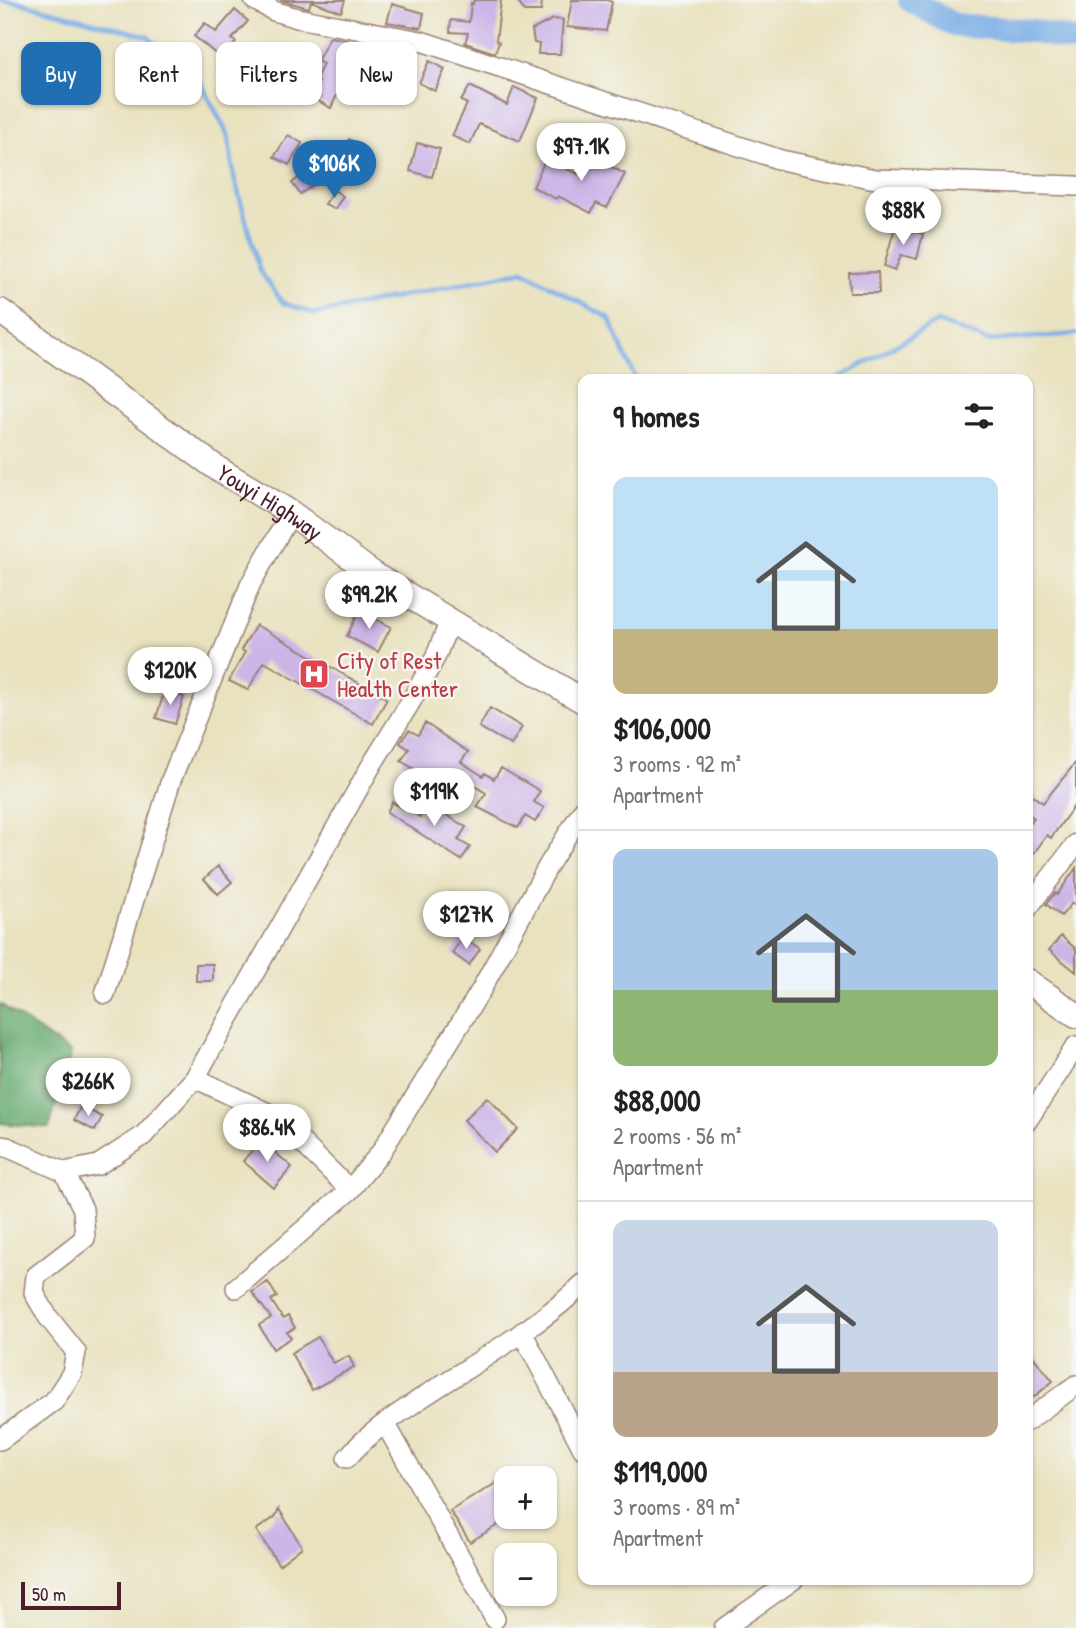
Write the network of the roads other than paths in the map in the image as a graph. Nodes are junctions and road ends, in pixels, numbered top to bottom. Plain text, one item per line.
1 (254, 0) edge
2 (1076, 186) edge
3 (0, 311) edge
4 (291, 513) junction
5 (450, 621) junction
6 (578, 698) edge
7 (578, 818) edge
8 (1076, 844) edge
9 (1033, 901) edge
10 (1033, 985) edge
11 (105, 994) dead end
12 (1076, 1015) edge
13 (1076, 1046) edge
14 (195, 1078) junction
15 (1033, 1112) edge
16 (0, 1146) edge
17 (64, 1172) junction
18 (350, 1190) junction
19 (578, 1287) edge
20 (236, 1288) dead end
21 (522, 1332) junction
22 (1076, 1385) edge
23 (1033, 1417) edge
24 (385, 1423) junction
25 (578, 1439) edge
26 (0, 1440) edge
27 (346, 1458) dead end
28 (786, 1585) edge
29 (495, 1619) dead end
30 (724, 1628) edge

1 - 2 street
3 - 4 main road, Youyi Highway
4 - 5 main road, Youyi Highway
4 - 11 street
5 - 6 main road, Youyi Highway
5 - 14 street
7 - 18 street
8 - 9 street
10 - 12 main road
13 - 15 street
14 - 17 street
14 - 18 street
16 - 17 street
17 - 26 street
18 - 20 street
19 - 21 street
21 - 24 street
21 - 25 street
22 - 23 street
24 - 27 street
24 - 29 street
28 - 30 street

